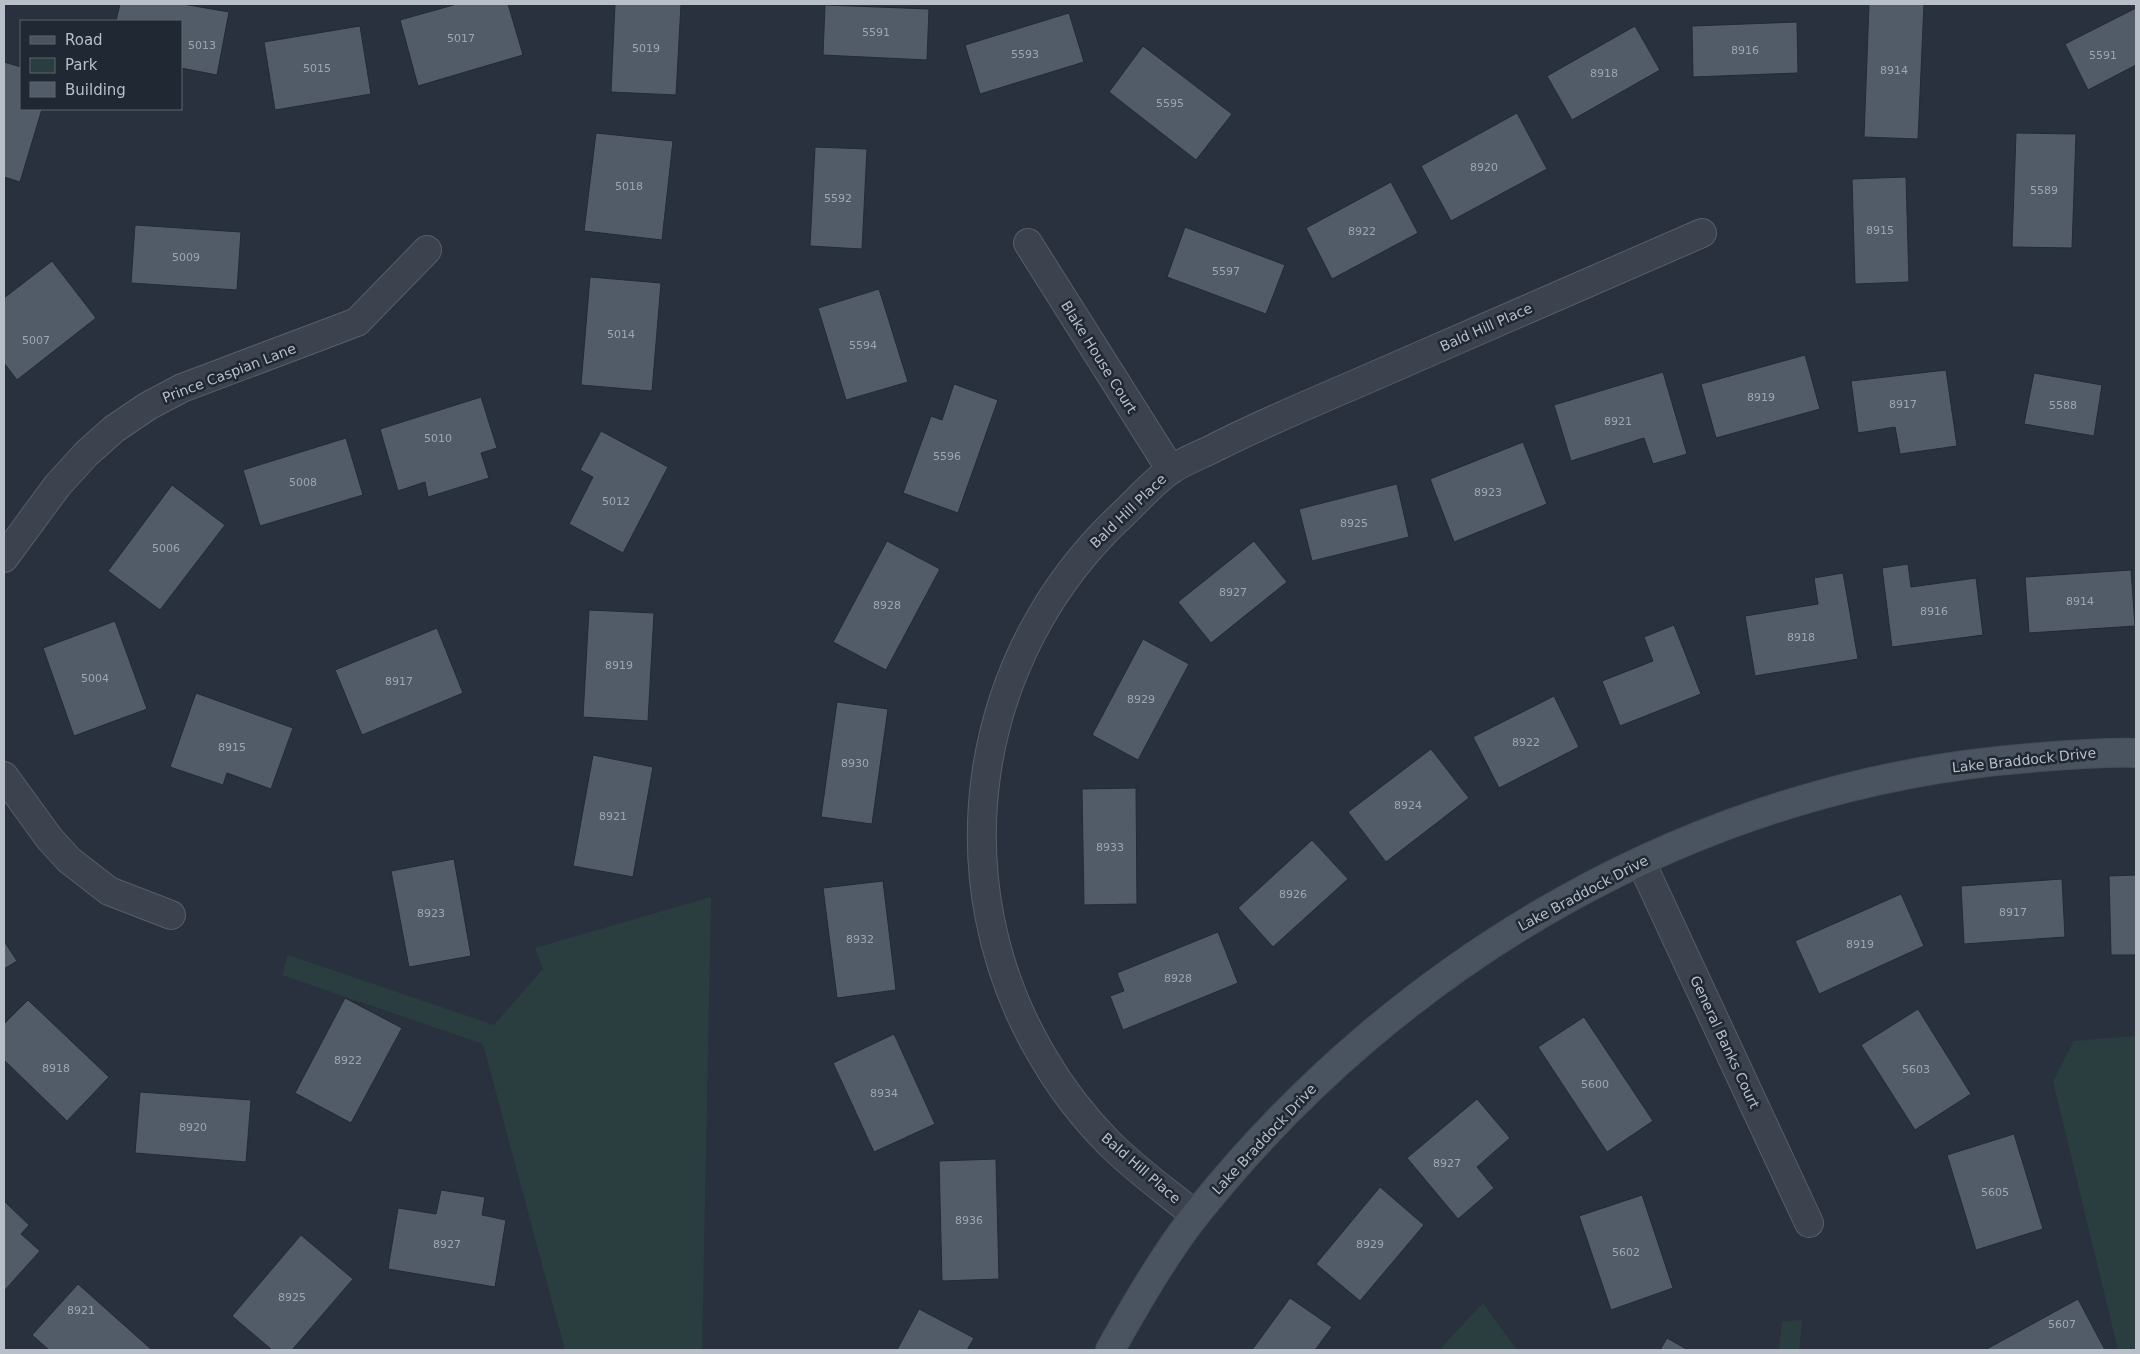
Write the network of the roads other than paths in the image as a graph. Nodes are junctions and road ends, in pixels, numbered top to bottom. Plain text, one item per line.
1 (1702, 233) dead end
2 (1028, 244) dead end
3 (427, 250) dead end
4 (1171, 470) junction
5 (4, 558) edge
6 (2136, 753) edge
7 (4, 776) edge
8 (1642, 862) junction
9 (171, 915) dead end
10 (1195, 1215) junction
11 (1809, 1223) dead end
12 (1110, 1350) edge

1 - 4 street, Bald Hill Place
2 - 4 street, Blake House Court
3 - 5 street, Prince Caspian Lane
4 - 10 street, Bald Hill Place
6 - 8 street, Lake Braddock Drive
7 - 9 street
8 - 10 street, Lake Braddock Drive
8 - 11 street, General Banks Court
10 - 12 street, Lake Braddock Drive

